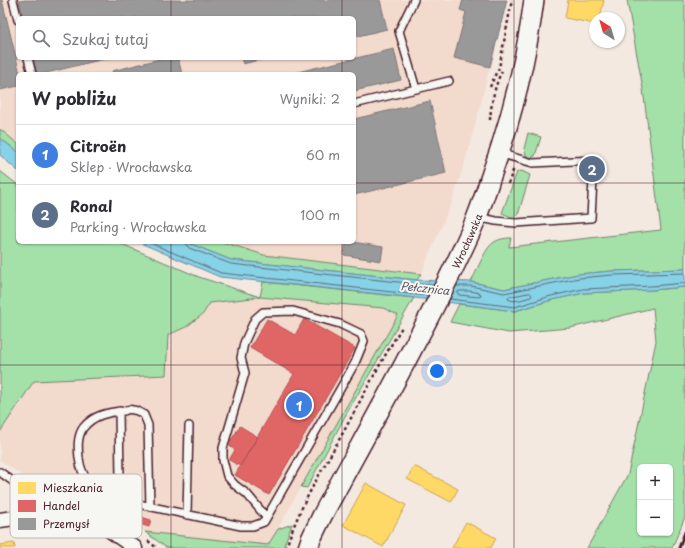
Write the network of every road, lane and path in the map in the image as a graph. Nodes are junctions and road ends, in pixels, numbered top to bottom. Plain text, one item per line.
1 (13, 0) edge
2 (414, 0) edge
3 (512, 0) edge
4 (534, 0) edge
5 (17, 16) edge
6 (28, 60) edge
7 (504, 67) dead end
8 (32, 72) edge
9 (449, 80) dead end
10 (490, 87) dead end
11 (416, 89) junction
12 (356, 104) edge
13 (490, 124) dead end
14 (499, 153) junction
15 (477, 216) junction
16 (405, 322) dead end
17 (119, 411) junction
18 (189, 426) dead end
19 (0, 472) edge
20 (84, 474) edge
21 (120, 474) edge
22 (10, 479) edge
23 (142, 504) edge
24 (150, 506) junction
25 (187, 515) junction
26 (266, 517) junction
27 (10, 519) edge
28 (0, 520) edge
29 (120, 538) edge
30 (135, 548) edge
31 (286, 548) edge
32 (308, 548) edge

1 - 5 lane
2 - 11 lane
3 - 10 path
4 - 14 main road, Wrocławska
6 - 8 lane
7 - 13 path
9 - 11 lane
11 - 12 lane
14 - 15 main road, Wrocławska
14 - 15 lane
15 - 32 main road, Wrocławska
16 - 31 path
17 - 20 lane
17 - 21 lane
17 - 24 lane
18 - 25 lane
19 - 22 lane
23 - 24 lane
24 - 25 lane
25 - 26 lane
26 - 26 lane
27 - 28 street
29 - 30 street

